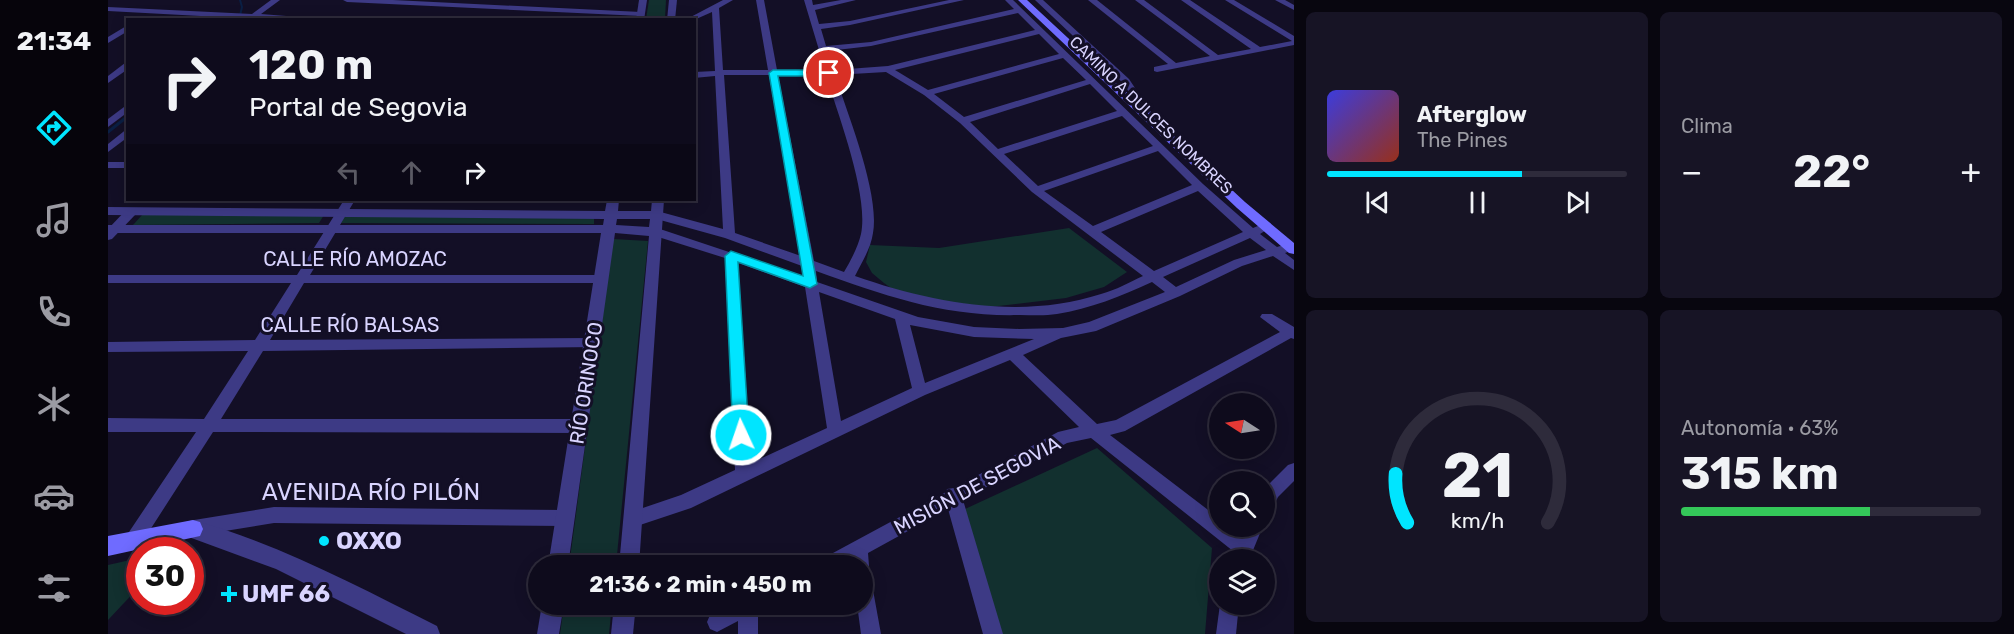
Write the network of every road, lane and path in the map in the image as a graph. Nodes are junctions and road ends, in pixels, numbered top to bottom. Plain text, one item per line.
1 (166, 0) edge
2 (276, 0) edge
3 (347, 0) edge
4 (643, 0) edge
5 (673, 0) edge
6 (729, 0) edge
7 (760, 0) edge
8 (852, 0) edge
9 (960, 0) edge
10 (1009, 0) edge
11 (1092, 0) edge
12 (1139, 0) edge
13 (1185, 0) edge
14 (1229, 0) edge
15 (1279, 0) edge
16 (371, 1) edge
17 (1040, 1) edge
18 (417, 2) edge
19 (469, 3) edge
20 (810, 4) edge
21 (1021, 5) edge
22 (715, 6) junction
23 (1294, 8) edge
24 (108, 9) edge
25 (149, 11) junction
26 (1037, 13) junction
27 (194, 14) junction
28 (234, 14) edge
29 (1294, 15) edge
30 (640, 16) edge
31 (1284, 16) dead end
32 (252, 17) edge
33 (140, 18) edge
34 (189, 18) edge
35 (278, 18) edge
36 (671, 18) edge
37 (693, 18) edge
38 (816, 27) junction
39 (126, 28) edge
40 (1040, 31) junction
41 (108, 40) edge
42 (1294, 41) edge
43 (823, 49) junction
44 (1258, 50) junction
45 (1065, 55) junction
46 (1216, 57) junction
47 (126, 66) edge
48 (1174, 66) junction
49 (696, 69) edge
50 (888, 69) junction
51 (1157, 69) dead end
52 (721, 72) junction
53 (126, 73) edge
54 (773, 73) junction
55 (829, 73) junction
56 (111, 75) edge
57 (696, 75) edge
58 (1092, 81) junction
59 (927, 93) junction
60 (126, 110) edge
61 (1124, 111) junction
62 (963, 121) junction
63 (1152, 122) junction
64 (108, 124) edge
65 (126, 133) edge
66 (1160, 147) junction
67 (108, 148) edge
68 (996, 153) junction
69 (108, 165) edge
70 (126, 165) edge
71 (1199, 186) junction
72 (1036, 190) junction
73 (346, 205) edge
74 (658, 207) edge
75 (108, 211) edge
76 (131, 212) junction
77 (612, 214) edge
78 (1265, 227) junction
79 (331, 229) junction
80 (110, 232) edge
81 (656, 232) junction
82 (1090, 232) junction
83 (1250, 232) junction
84 (729, 235) junction
85 (1292, 248) edge
86 (1274, 251) junction
87 (731, 256) junction
88 (808, 263) junction
89 (1294, 266) edge
90 (848, 277) junction
91 (1153, 277) junction
92 (108, 279) edge
93 (302, 279) junction
94 (602, 279) junction
95 (810, 284) junction
96 (1175, 292) junction
97 (1072, 308) junction
98 (900, 317) junction
99 (1267, 317) dead end
100 (1091, 327) junction
101 (1063, 333) junction
102 (1293, 333) edge
103 (592, 344) junction
104 (260, 345) junction
105 (108, 347) edge
106 (1013, 354) junction
107 (920, 391) junction
108 (210, 424) junction
109 (108, 425) edge
110 (579, 426) junction
111 (835, 431) junction
112 (1096, 433) junction
113 (1294, 470) edge
114 (744, 475) junction
115 (1275, 489) edge
116 (953, 495) junction
117 (565, 518) junction
118 (634, 519) junction
119 (193, 529) junction
120 (136, 537) edge
121 (153, 537) edge
122 (126, 542) edge
123 (108, 546) edge
124 (1236, 549) edge
125 (560, 555) edge
126 (630, 555) edge
127 (862, 555) edge
128 (551, 615) edge
129 (624, 615) edge
130 (730, 615) edge
131 (748, 615) edge
132 (868, 615) edge
133 (1229, 615) edge
134 (717, 622) dead end
135 (429, 634) edge
136 (548, 634) edge
137 (622, 634) edge
138 (748, 634) edge
139 (871, 634) edge
140 (993, 634) edge
141 (1226, 634) edge

1 - 25 street
2 - 32 street
3 - 16 street
4 - 30 street
5 - 36 street
6 - 22 street
7 - 54 street
8 - 20 street
9 - 38 street
10 - 21 street, CAMINO A DULCES NOMBRES
11 - 48 street
12 - 46 street
13 - 44 street
14 - 42 street
15 - 23 street
16 - 18 street
17 - 26 main road
17 - 63 street
18 - 19 street
19 - 30 street
20 - 38 street
21 - 26 main road, CAMINO A DULCES NOMBRES
21 - 40 street, CAMINO A DULCES NOMBRES
21 - 43 street
22 - 37 street
22 - 52 street
24 - 25 street
25 - 27 street
25 - 33 street
26 - 63 main road, CAMINO A DULCES NOMBRES
27 - 28 street
27 - 34 street
28 - 32 street
29 - 31 street
32 - 35 street
38 - 43 street
39 - 41 street
40 - 45 street, CAMINO A DULCES NOMBRES
40 - 50 street
42 - 44 street
43 - 55 street
44 - 46 street
45 - 58 street, CAMINO A DULCES NOMBRES
45 - 59 street
46 - 48 street
47 - 56 street
48 - 51 street
49 - 52 street
50 - 55 street
50 - 59 street
52 - 54 street
52 - 57 street
52 - 84 street
53 - 56 street
54 - 55 street
54 - 88 street
55 - 90 street
58 - 61 street, CAMINO A DULCES NOMBRES
58 - 62 street
59 - 62 street
60 - 64 street
61 - 66 street, CAMINO A DULCES NOMBRES
61 - 68 street
62 - 68 street
63 - 78 main road, CAMINO A DULCES NOMBRES
65 - 67 street
66 - 71 street, CAMINO A DULCES NOMBRES
66 - 72 street
68 - 72 street
69 - 70 street
71 - 82 street
71 - 83 street, CAMINO A DULCES NOMBRES
72 - 82 street
73 - 76 street
73 - 77 street
73 - 79 street
74 - 77 street
74 - 81 street
74 - 84 street
75 - 76 street
76 - 80 street
77 - 79 street
77 - 81 street
77 - 94 street, RÍO ORINOCO
78 - 83 street
78 - 85 main road, CAMINO A DULCES NOMBRES
79 - 80 street
79 - 93 street
81 - 87 street
81 - 118 street
82 - 91 street
83 - 86 street, CAMINO A DULCES NOMBRES
83 - 91 street
84 - 88 street
85 - 86 street
86 - 89 street, CAMINO A DULCES NOMBRES
86 - 96 street
87 - 95 street
87 - 114 street
88 - 90 street
88 - 95 street
90 - 97 street
91 - 96 street
91 - 97 street
92 - 93 street, CALLE RÍO AMOZAC
93 - 94 street, CALLE RÍO AMOZAC
93 - 104 street
94 - 103 street, RÍO ORINOCO
95 - 98 street
95 - 111 street
96 - 100 street
97 - 100 street
98 - 101 street
98 - 107 street
99 - 102 street
100 - 101 street
101 - 106 street
102 - 112 street, MISIÓN DE SEGOVIA
103 - 104 street, CALLE RÍO BALSAS
103 - 110 street, RÍO ORINOCO
104 - 105 street, CALLE RÍO BALSAS
104 - 108 street
106 - 107 street
106 - 112 street
107 - 111 street
108 - 109 street
108 - 110 street
108 - 120 street
110 - 117 street, RÍO ORINOCO
111 - 114 street
112 - 116 street, MISIÓN DE SEGOVIA
112 - 124 street
113 - 115 street
114 - 118 street
116 - 127 street, MISIÓN DE SEGOVIA
116 - 140 street
117 - 119 street, AVENIDA RÍO PILÓN
117 - 125 street, RÍO ORINOCO
118 - 126 street
119 - 121 main road, AVENIDA RÍO PILÓN
119 - 135 street
122 - 123 main road, AVENIDA RÍO PILÓN
128 - 136 street
129 - 137 street
130 - 134 street
131 - 138 street
132 - 139 street
133 - 141 street

